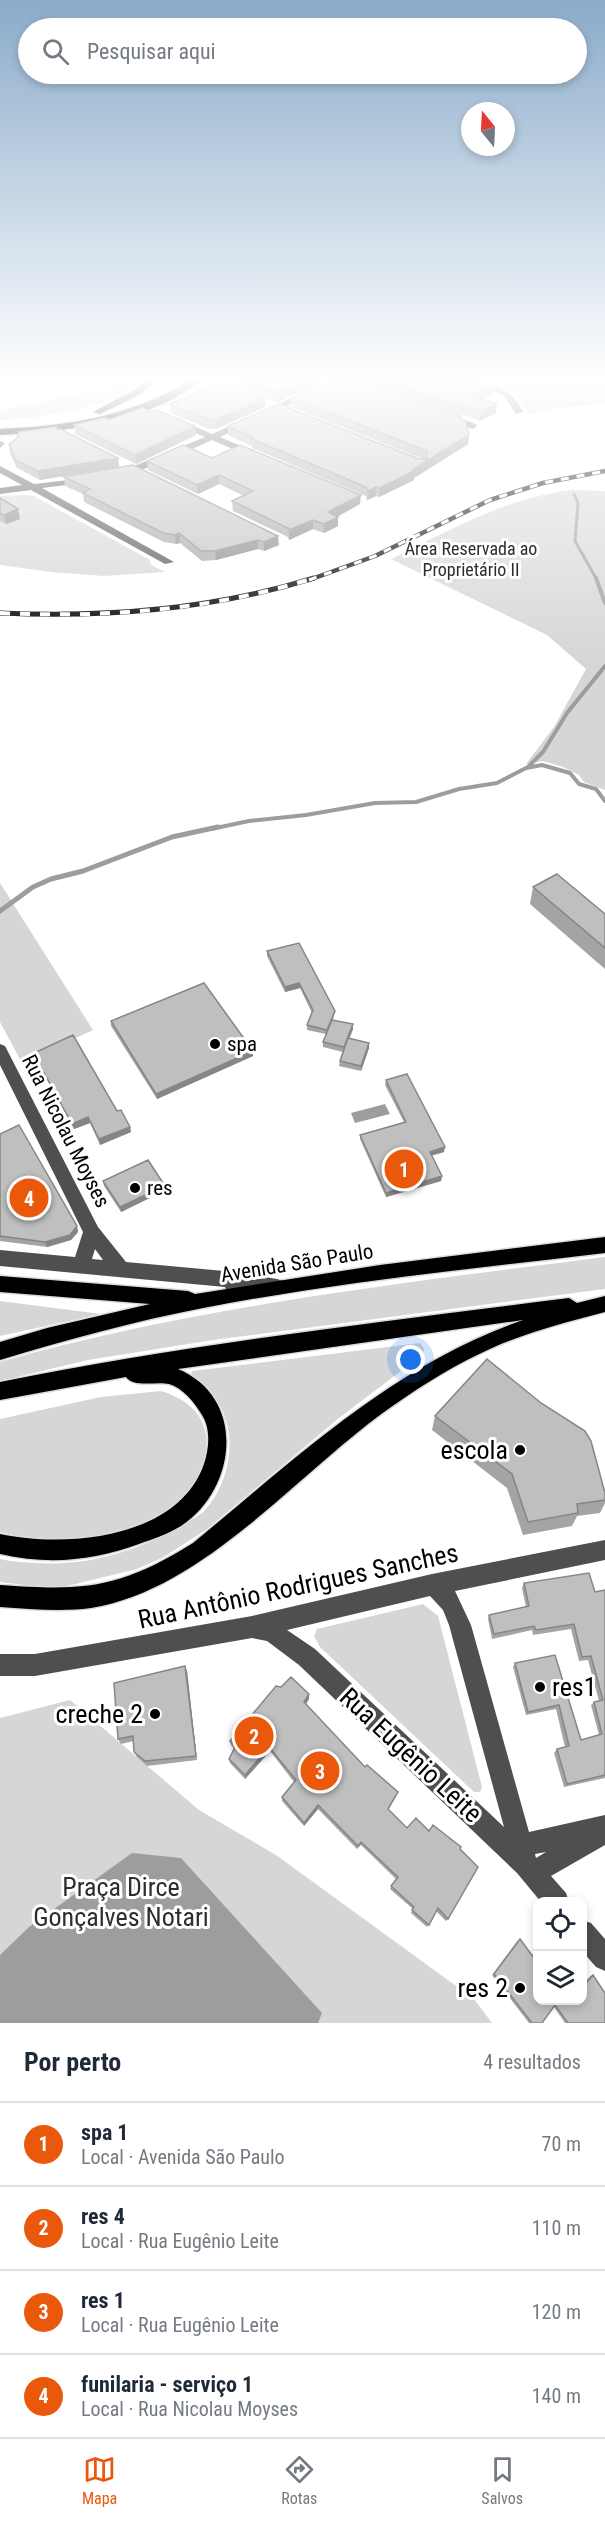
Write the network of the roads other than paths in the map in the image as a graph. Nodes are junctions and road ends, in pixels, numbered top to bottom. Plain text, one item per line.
1 (9, 474) edge
2 (94, 478) edge
3 (33, 488) junction
4 (0, 491) edge
5 (169, 562) dead end
6 (0, 1050) edge
7 (92, 1232) junction
8 (605, 1245) edge
9 (0, 1258) edge
10 (81, 1266) junction
11 (121, 1269) junction
12 (235, 1280) junction
13 (0, 1284) edge
14 (283, 1288) junction
15 (226, 1297) junction
16 (203, 1300) junction
17 (605, 1303) edge
18 (0, 1351) edge
19 (74, 1376) junction
20 (0, 1391) edge
21 (0, 1544) edge
22 (605, 1550) edge
23 (432, 1585) junction
24 (0, 1596) edge
25 (252, 1627) junction
26 (0, 1665) edge
27 (605, 1829) edge
28 (523, 1859) junction
29 (553, 1897) edge
30 (587, 1938) edge
31 (605, 1958) edge

1 - 3 street
2 - 3 street
3 - 4 street
3 - 5 street
6 - 7 street, Rua Nicolau Moyses
7 - 10 street, Rua Nicolau Moyses
7 - 11 street, Rua Nicolau Moyses
8 - 14 main road, Avenida São Paulo
9 - 10 street
10 - 11 street
11 - 12 street
12 - 14 street
12 - 15 street
13 - 16 main road
14 - 15 main road, Avenida São Paulo
15 - 16 main road, Avenida São Paulo
16 - 18 main road, Avenida São Paulo
17 - 19 main road
17 - 24 main road
19 - 20 main road
19 - 21 main road
22 - 23 street, Rua Antônio Rodrigues Sanches
23 - 25 street, Rua Antônio Rodrigues Sanches
23 - 28 street
25 - 26 street, Rua Antônio Rodrigues Sanches
25 - 28 street, Rua Eugênio Leite
27 - 28 street
28 - 29 street, Rua Eugênio Leite
30 - 31 street

